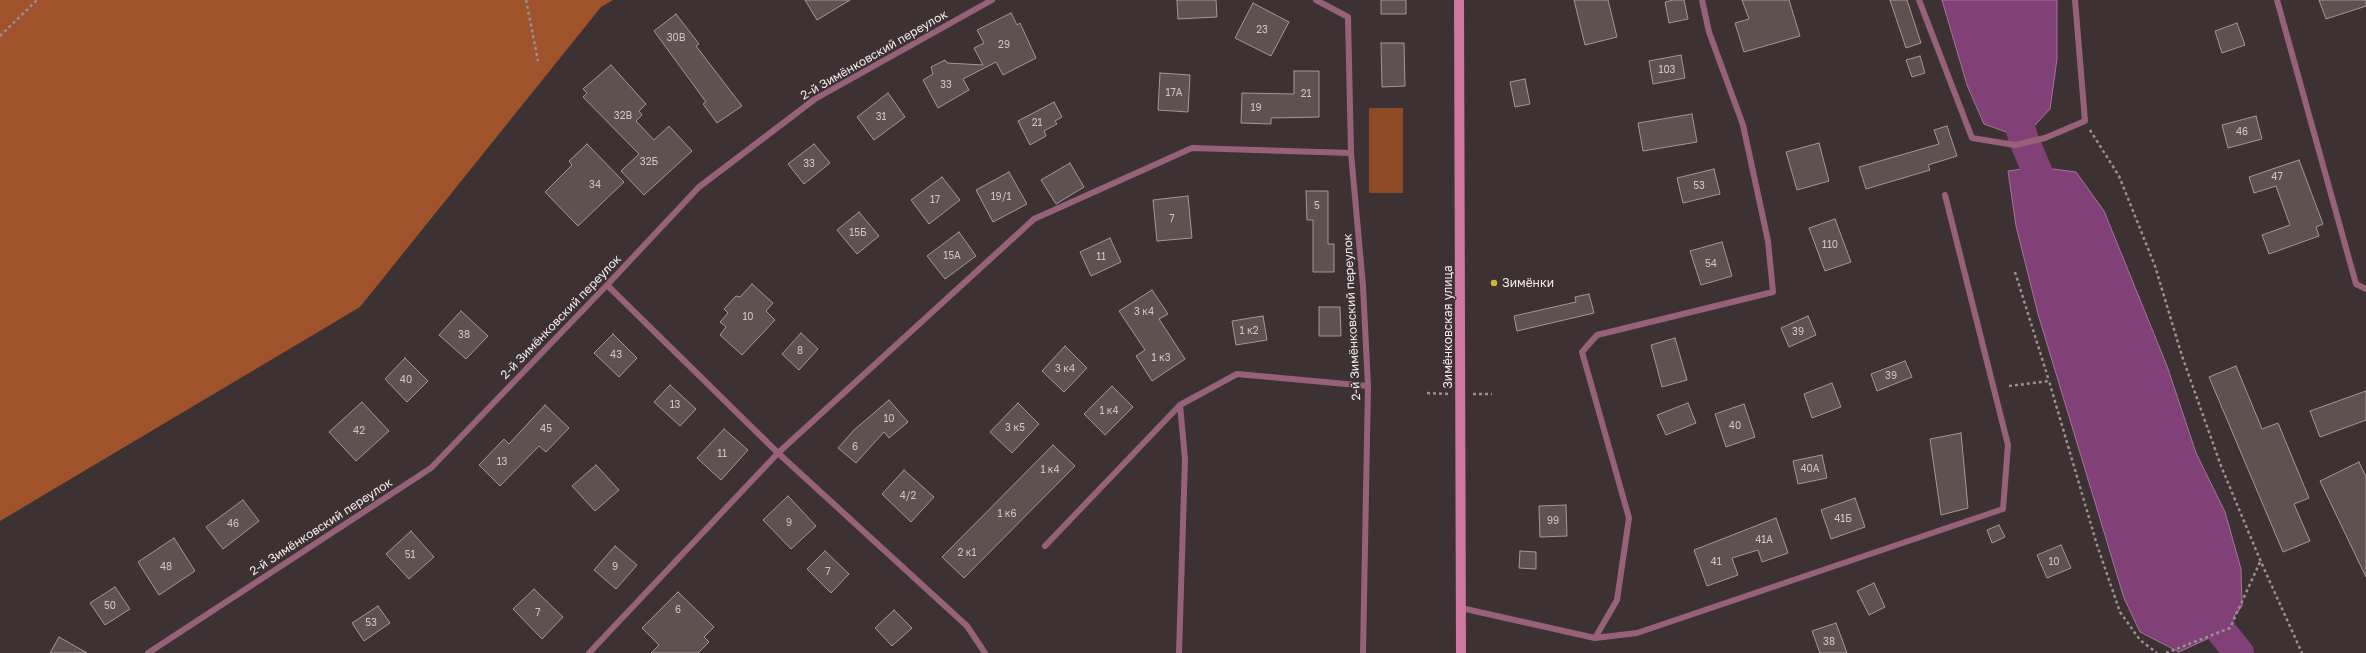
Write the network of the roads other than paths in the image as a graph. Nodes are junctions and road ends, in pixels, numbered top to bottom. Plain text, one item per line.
1 (992, 0) edge
2 (1316, 0) edge
3 (1458, 0) edge
4 (1702, 0) edge
5 (1919, 0) edge
6 (2075, 0) edge
7 (2277, 0) edge
8 (1351, 153) junction
9 (1945, 196) dead end
10 (608, 285) junction
11 (2366, 289) edge
12 (1368, 386) junction
13 (1180, 405) junction
14 (778, 454) junction
15 (1045, 546) dead end
16 (1461, 608) junction
17 (1595, 638) junction
18 (148, 653) edge
19 (589, 653) edge
20 (985, 653) edge
21 (1179, 653) edge
22 (1363, 653) edge
23 (1461, 653) edge

1 - 10 lane, 2-й Зимёнковский переулок
2 - 8 lane, 2-й Зимёнковский переулок
3 - 16 main road, Зимёнковская улица
4 - 17 lane
5 - 6 lane
7 - 11 lane
8 - 12 lane, 2-й Зимёнковский переулок
8 - 14 lane
9 - 17 lane
10 - 14 lane
10 - 18 lane, 2-й Зимёнковский переулок
12 - 13 lane
12 - 22 lane, 2-й Зимёнковский переулок
13 - 15 lane
13 - 21 lane
14 - 19 lane
14 - 20 lane
16 - 17 lane
16 - 23 main road, Зимёнковская улица

